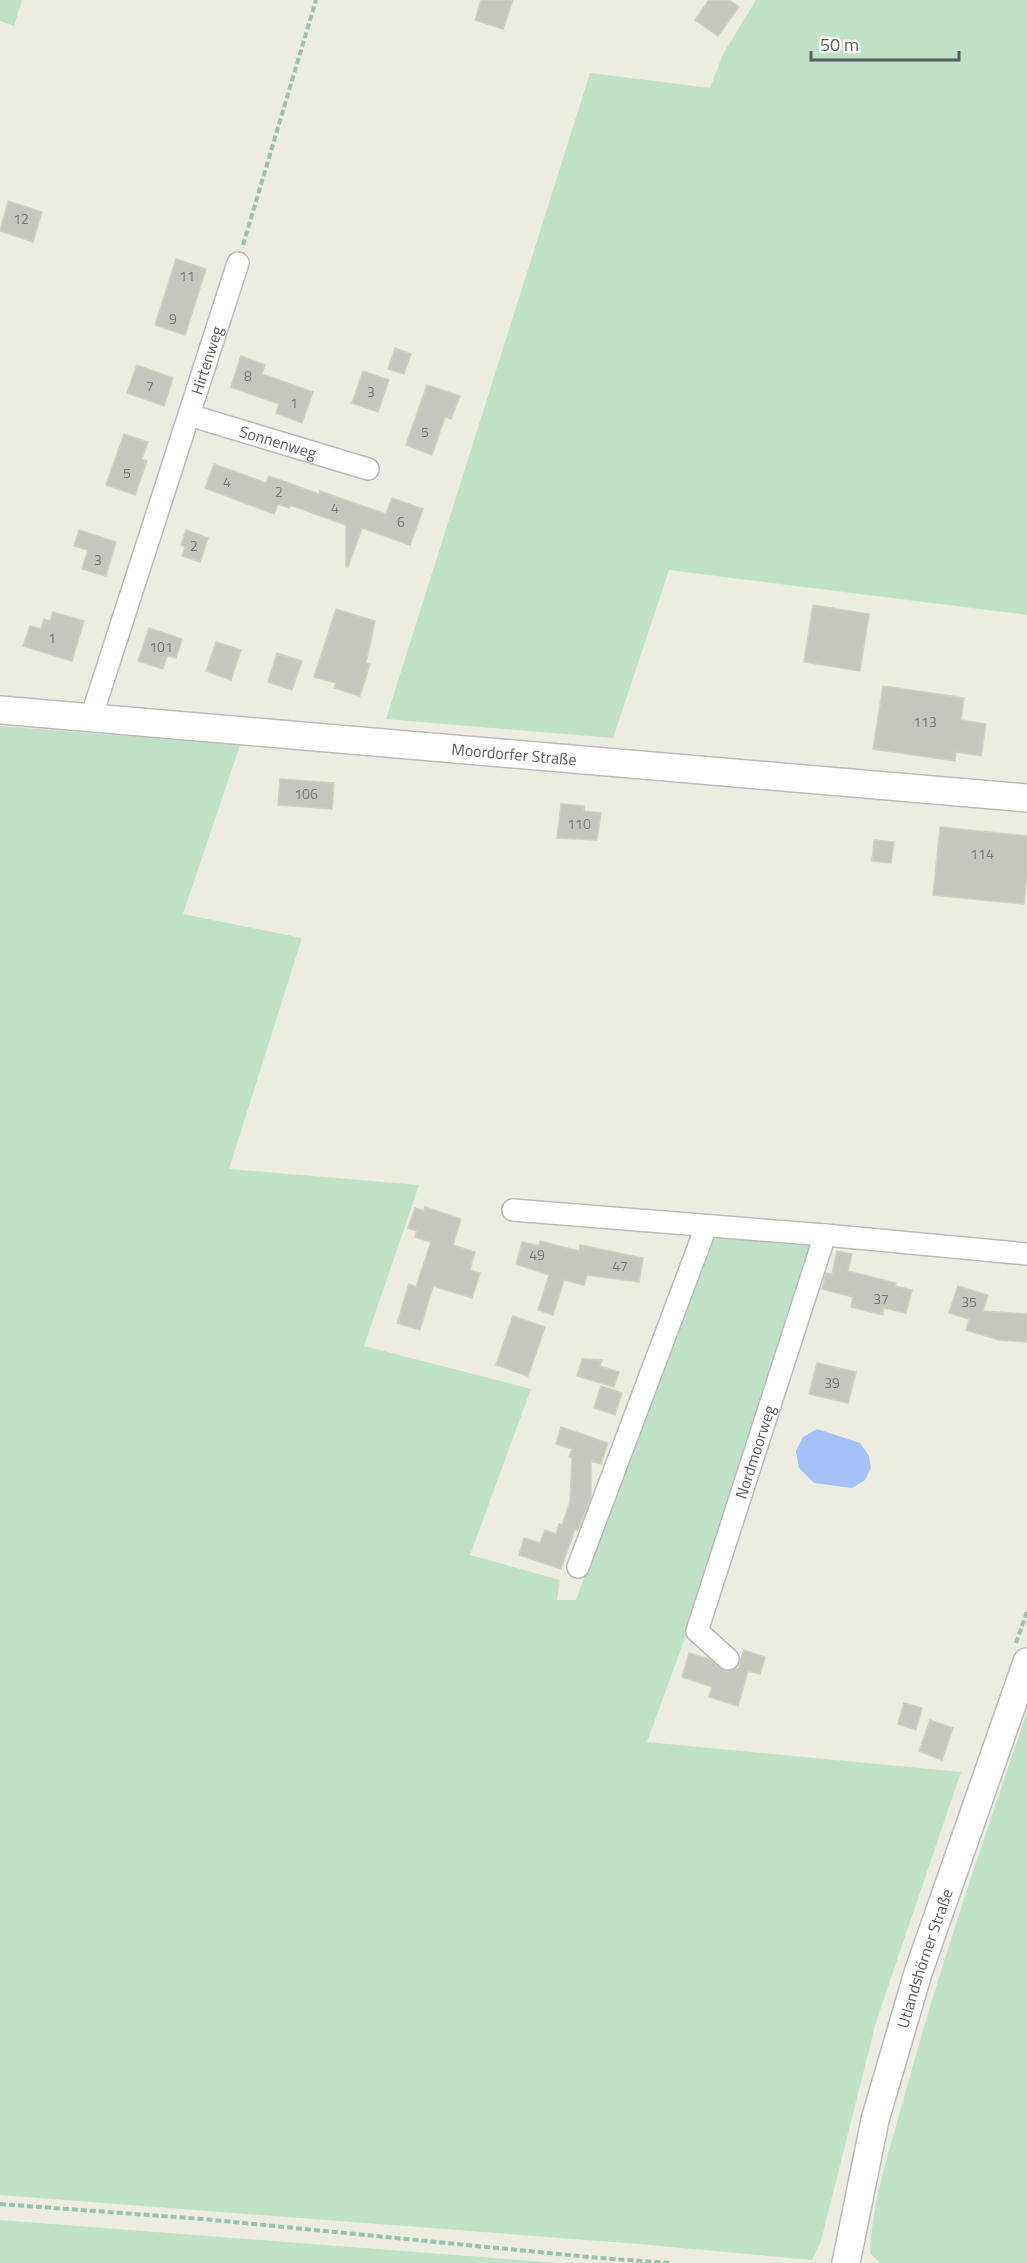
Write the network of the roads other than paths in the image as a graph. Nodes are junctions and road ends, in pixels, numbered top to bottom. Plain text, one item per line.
1 (238, 263) road end
2 (189, 415) junction
3 (368, 469) dead end
4 (0, 710) edge
5 (91, 718) junction
6 (1027, 798) edge
7 (513, 1210) dead end
8 (706, 1227) junction
9 (825, 1235) junction
10 (1027, 1254) edge
11 (578, 1567) dead end
12 (728, 1659) dead end
13 (1027, 1662) edge
14 (846, 2263) edge

1 - 2 street, Hirtenweg
2 - 3 street, Sonnenweg
2 - 5 street, Hirtenweg
4 - 5 street, Moordorfer Straße
5 - 6 street, Moordorfer Straße
7 - 8 street
8 - 9 street
8 - 11 street
9 - 10 street
9 - 12 street, Nordmoorweg
13 - 14 street, Utlandshörner Straße

